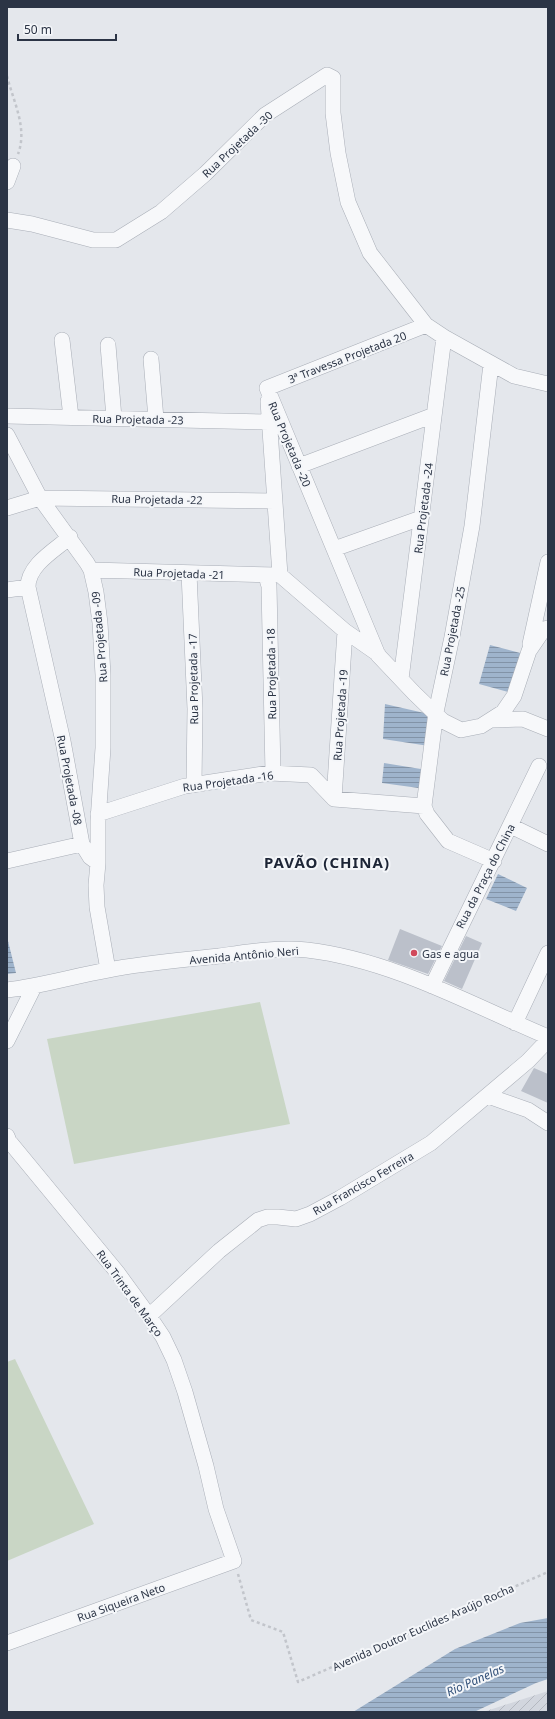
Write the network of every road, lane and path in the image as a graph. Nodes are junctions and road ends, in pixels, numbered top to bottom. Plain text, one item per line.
1 (7, 76) edge
2 (13, 166) joint
3 (7, 182) edge
4 (7, 220) edge
5 (426, 325) junction
6 (444, 337) junction
7 (62, 340) dead end
8 (108, 345) dead end
9 (151, 359) dead end
10 (491, 364) junction
11 (548, 384) edge
12 (267, 388) junction
13 (434, 415) junction
14 (7, 416) edge
15 (71, 417) junction
16 (114, 418) junction
17 (156, 419) junction
18 (269, 422) junction
19 (7, 435) edge
20 (299, 466) junction
21 (40, 498) junction
22 (275, 501) junction
23 (7, 508) edge
24 (421, 518) junction
25 (70, 537) junction
26 (334, 549) junction
27 (548, 562) edge
28 (91, 570) junction
29 (189, 573) junction
30 (273, 575) junction
31 (28, 587) junction
32 (545, 588) edge
33 (7, 590) edge
34 (546, 629) edge
35 (345, 631) junction
36 (529, 651) junction
37 (378, 655) junction
38 (401, 680) junction
39 (436, 712) junction
40 (492, 720) junction
41 (548, 728) edge
42 (540, 766) dead end
43 (273, 774) junction
44 (194, 784) junction
45 (334, 799) junction
46 (424, 806) junction
47 (98, 814) junction
48 (511, 826) junction
49 (82, 844) junction
50 (548, 844) edge
51 (7, 861) edge
52 (494, 861) junction
53 (98, 864) junction
54 (548, 953) edge
55 (108, 970) junction
56 (432, 986) junction
57 (34, 987) junction
58 (7, 990) edge
59 (516, 1023) junction
60 (9, 1033) edge
61 (548, 1038) edge
62 (488, 1096) junction
63 (548, 1123) edge
64 (8, 1139) edge
65 (149, 1316) junction
66 (234, 1561) junction
67 (548, 1572) edge
68 (7, 1643) edge

1 - 2 path
2 - 3 street
4 - 5 street, Rua Projetada -30
5 - 6 street, Rua Projetada -30
5 - 12 street, 3ª Travessa Projetada 20
6 - 10 street, Rua Projetada -30
6 - 13 street, Rua Projetada -24
7 - 15 street
8 - 16 street
9 - 17 street
10 - 11 street, Rua Projetada -30
10 - 39 street, Rua Projetada -25
12 - 18 street, Rua Projetada -20
12 - 20 street, Rua Projetada -20
13 - 20 street
13 - 24 street, Rua Projetada -24
14 - 15 street, Rua Projetada -23
15 - 16 street, Rua Projetada -23
16 - 17 street, Rua Projetada -23
17 - 18 street, Rua Projetada -23
18 - 22 street, Rua Projetada -20
19 - 21 street, Rua Projetada -09
20 - 26 street, Rua Projetada -20
21 - 22 street, Rua Projetada -22
21 - 23 street, Rua Projetada -22
21 - 25 street, Rua Projetada -09
22 - 30 street, Rua Projetada -20
24 - 26 street
24 - 38 street, Rua Projetada -24
25 - 28 street, Rua Projetada -09
25 - 31 street
26 - 37 street, Rua Projetada -20
27 - 32 street
28 - 29 street, Rua Projetada -21
28 - 47 street, Rua Projetada -09
29 - 30 street, Rua Projetada -21
29 - 44 street, Rua Projetada -17
30 - 35 street
30 - 43 street, Rua Projetada -18
31 - 33 street
31 - 49 street, Rua Projetada -08
32 - 36 street
34 - 36 street
35 - 37 street
35 - 45 street, Rua Projetada -19
36 - 40 street
37 - 38 street, Rua Projetada -20
38 - 39 street, Rua Projetada -20
39 - 40 street, Rua Projetada -20
39 - 46 street, Rua Projetada -25
40 - 41 street
42 - 48 street, Rua da Praça do China
43 - 44 street, Rua Projetada -16
43 - 45 street, Rua Projetada -16
44 - 47 street, Rua Projetada -16
45 - 46 street
46 - 52 street
47 - 53 street, Rua Projetada -09
48 - 50 street
48 - 52 street, Rua da Praça do China
49 - 51 street
49 - 53 street, Rua Projetada -08
52 - 56 street, Rua da Praça do China
53 - 55 street
54 - 59 street
55 - 56 street, Avenida Antônio Neri
55 - 57 street, Avenida Antônio Neri
56 - 59 street, Avenida Antônio Neri
57 - 58 street, Avenida Antônio Neri
57 - 60 street
59 - 61 street, Avenida Antônio Neri
61 - 62 street, Rua Francisco Ferreira
62 - 63 street
62 - 65 street, Rua Francisco Ferreira
64 - 65 street, Rua Trinta de Março
65 - 66 street, Rua Trinta de Março
66 - 67 path, Avenida Doutor Euclides Araújo Rocha
66 - 68 street, Rua Siqueira Neto

